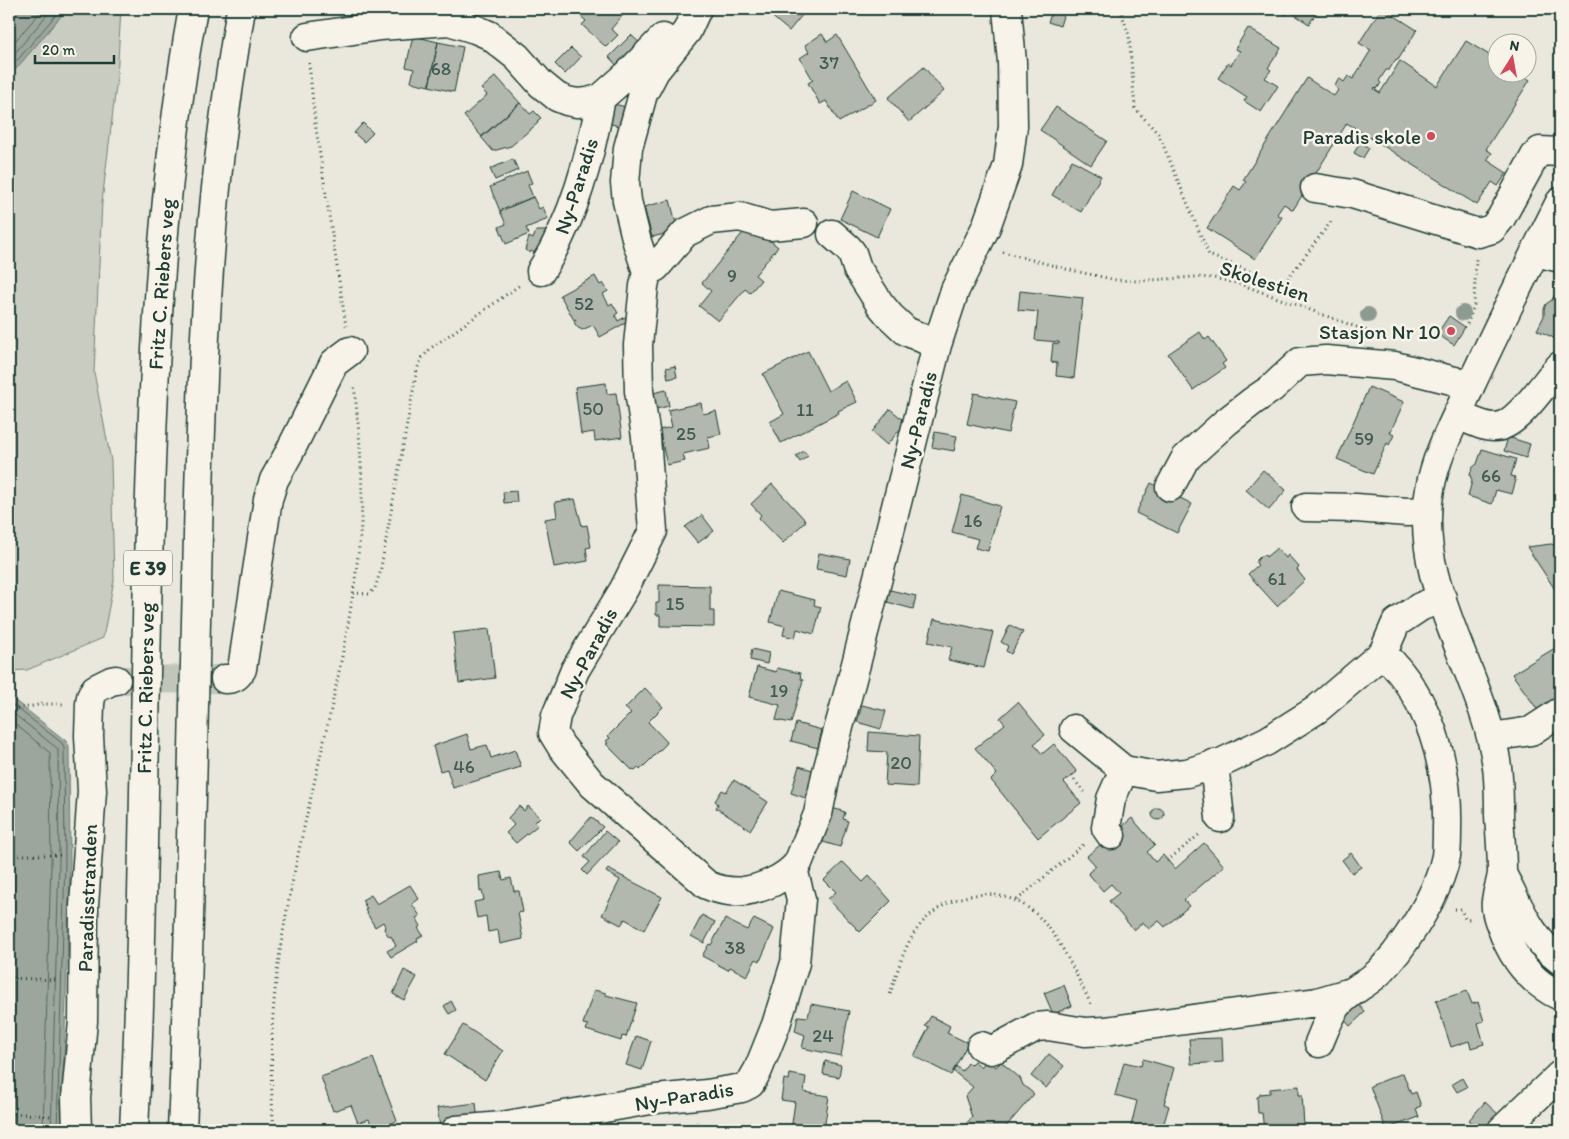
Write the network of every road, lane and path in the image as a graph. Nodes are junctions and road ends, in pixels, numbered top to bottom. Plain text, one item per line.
1 (193, 9) edge
2 (241, 9) edge
3 (402, 9) edge
4 (688, 9) edge
5 (697, 9) edge
6 (1007, 9) edge
7 (1120, 9) edge
8 (449, 21) junction
9 (307, 37) joint
10 (601, 98) junction
11 (1560, 152) edge
12 (1315, 188) dead end
13 (1352, 194) junction
14 (1560, 202) edge
15 (804, 223) dead end
16 (1478, 233) junction
17 (832, 234) dead end
18 (977, 243) junction
19 (1548, 255) edge
20 (542, 271) joint
21 (647, 272) junction
22 (1467, 325) dead end
23 (1384, 338) dead end
24 (938, 345) junction
25 (350, 351) junction
26 (1560, 366) edge
27 (1470, 389) junction
28 (1458, 415) junction
29 (1170, 487) dead end
30 (1306, 507) dead end
31 (1427, 512) junction
32 (352, 593) junction
33 (1442, 598) junction
34 (1382, 653) junction
35 (225, 679) tunnel mouth
36 (116, 680) tunnel mouth
37 (90, 704) junction
38 (17, 709) dead end
39 (1560, 712) edge
40 (1074, 729) dead end
41 (1492, 737) junction
42 (1214, 764) junction
43 (1124, 770) junction
44 (1220, 818) joint
45 (1099, 838) joint
46 (9, 854) edge
47 (88, 856) junction
48 (1167, 861) dead end
49 (793, 869) junction
50 (1502, 874) junction
51 (1017, 900) junction
52 (1560, 960) edge
53 (9, 978) edge
54 (84, 978) junction
55 (1351, 992) junction
56 (890, 994) dead end
57 (1560, 996) edge
58 (1105, 1030) junction
59 (1319, 1043) dead end
60 (981, 1046) dead end
61 (1560, 1075) edge
62 (9, 1113) edge
63 (77, 1124) edge
64 (134, 1130) edge
65 (182, 1130) edge
66 (274, 1130) edge
67 (456, 1130) edge
68 (1502, 1130) edge

1 - 64 main road, Fritz C. Riebers veg / E 39
2 - 65 main road, E 39
3 - 8 main road, Ny-Paradis
4 - 10 main road, Ny-Paradis
5 - 21 main road, Ny-Paradis
6 - 18 main road, Ny-Paradis
7 - 13 path
8 - 9 main road, Ny-Paradis
8 - 10 main road, Ny-Paradis
9 - 25 path
10 - 20 main road, Ny-Paradis
11 - 16 main road
12 - 13 main road
13 - 16 main road
14 - 19 main road
15 - 21 main road
16 - 22 path
17 - 24 main road, Ny-Paradis
18 - 23 path, Skolestien
18 - 24 main road, Ny-Paradis
19 - 27 main road
20 - 32 path
21 - 49 main road, Ny-Paradis
24 - 49 main road, Ny-Paradis
25 - 32 path
25 - 35 main road
26 - 28 main road
27 - 28 main road
27 - 29 main road
28 - 31 main road
30 - 31 main road
31 - 33 main road
32 - 66 path
33 - 34 main road
33 - 41 main road
34 - 42 main road
34 - 55 main road
36 - 37 main road
37 - 38 path
37 - 47 main road, Paradisstranden
39 - 41 main road
40 - 43 main road
41 - 50 main road
42 - 43 main road
42 - 44 main road
43 - 45 main road
44 - 48 path
45 - 51 path
46 - 47 path
47 - 54 main road, Paradisstranden
49 - 67 main road, Ny-Paradis
50 - 52 main road
50 - 57 main road
51 - 56 path
51 - 58 path
53 - 54 path
54 - 63 main road, Paradisstranden
55 - 58 main road
55 - 59 main road
58 - 60 main road
61 - 68 main road
62 - 63 path

